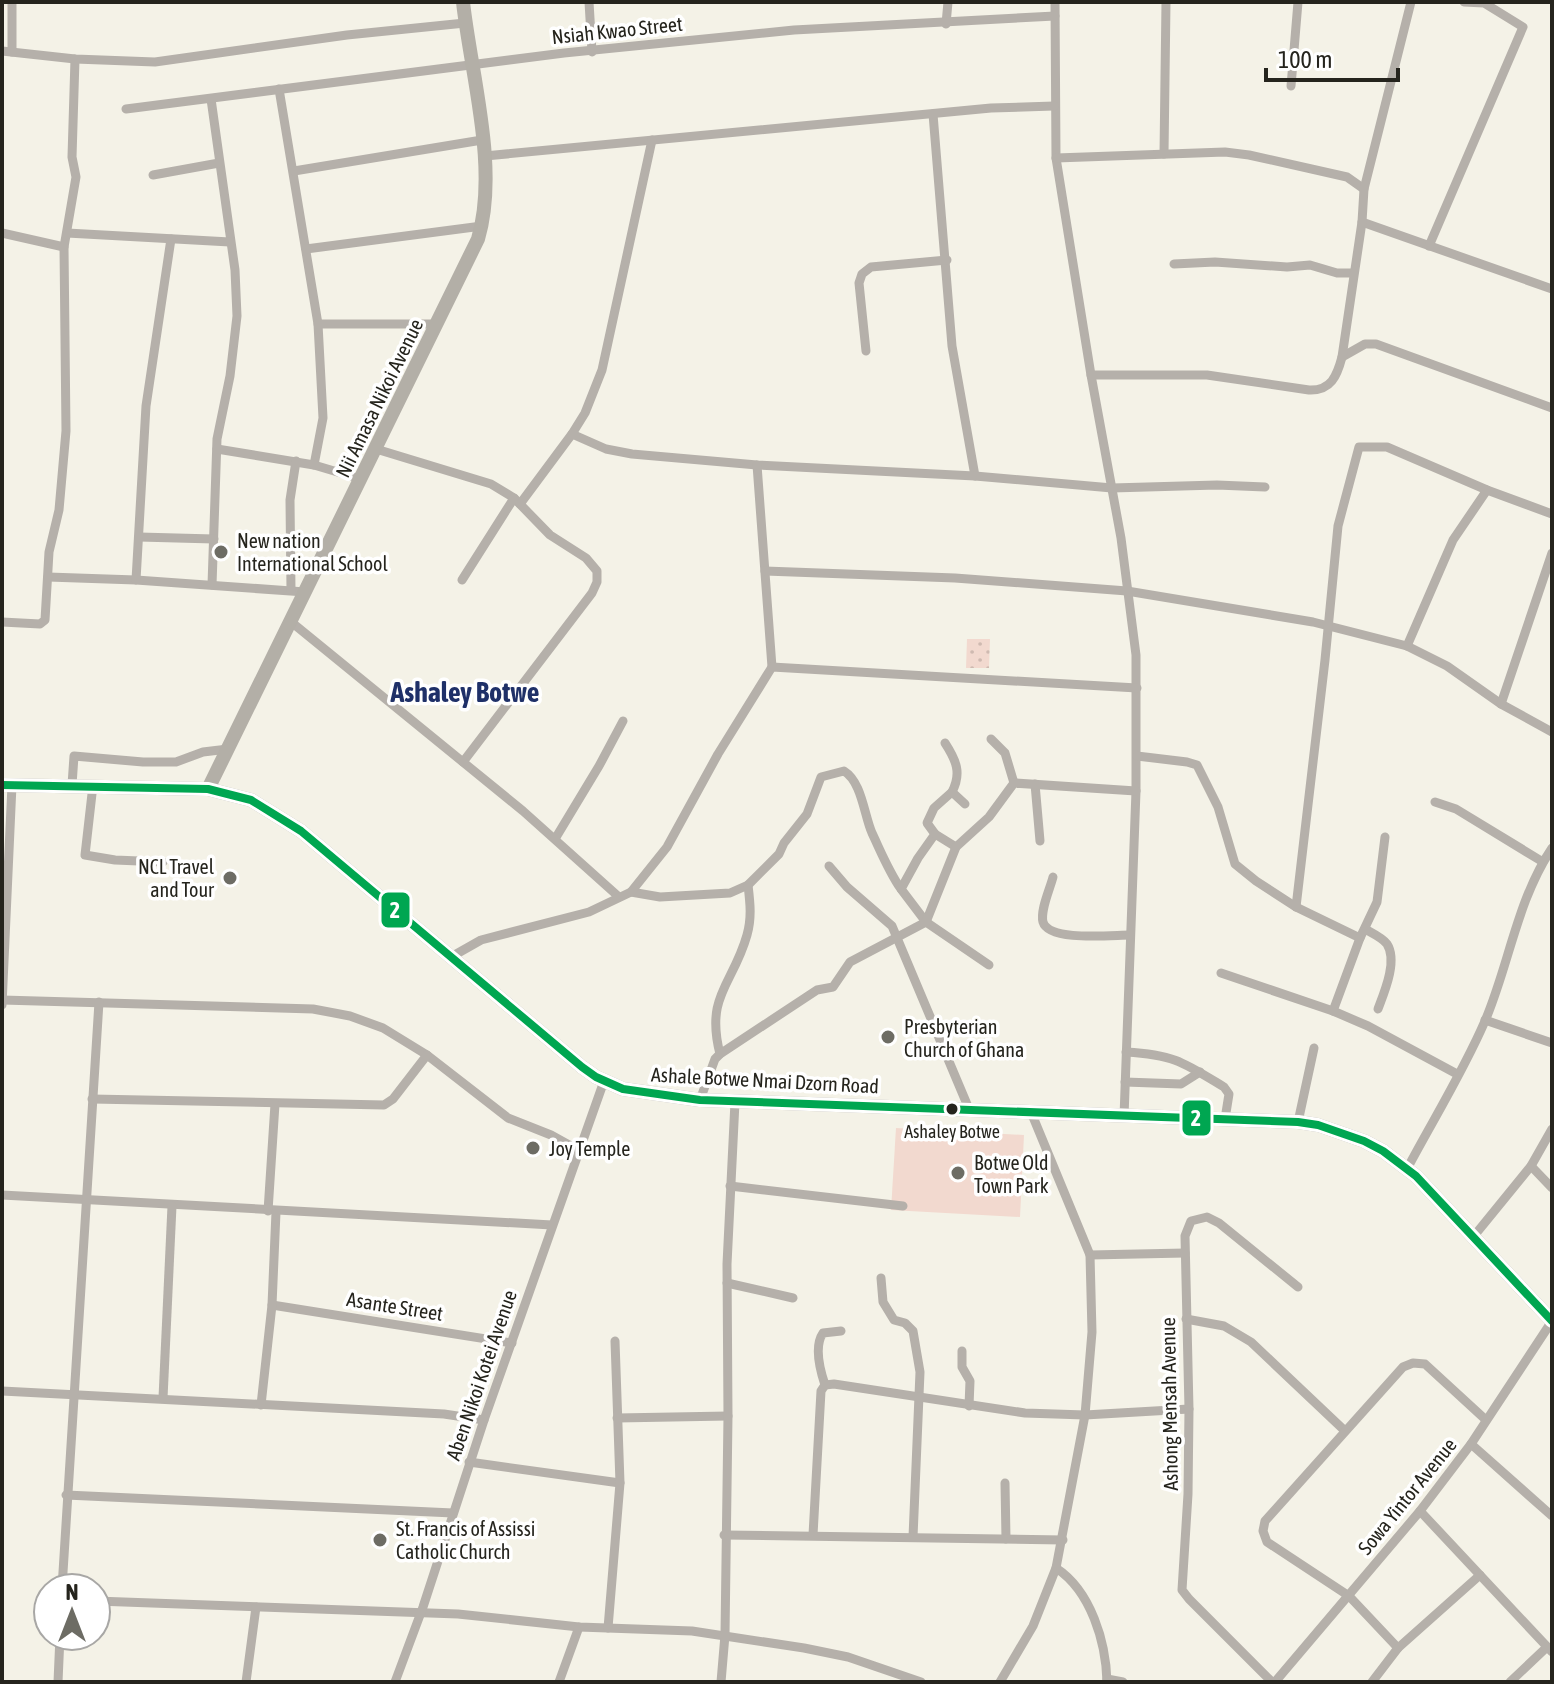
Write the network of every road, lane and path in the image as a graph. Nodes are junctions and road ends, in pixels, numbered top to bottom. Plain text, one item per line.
1 (12, 2) edge
2 (463, 2) edge
3 (589, 2) edge
4 (948, 2) edge
5 (1055, 2) edge
6 (1166, 2) edge
7 (1298, 2) edge
8 (1411, 2) edge
9 (1464, 2) edge
10 (1055, 16) junction
11 (465, 23) junction
12 (946, 24) junction
13 (7, 52) edge
14 (592, 52) junction
15 (75, 59) junction
16 (471, 64) junction
17 (1291, 86) dead end
18 (279, 89) junction
19 (211, 99) junction
20 (1054, 106) junction
21 (126, 109) dead end
22 (933, 114) junction
23 (482, 140) junction
24 (652, 140) junction
25 (1164, 154) junction
26 (485, 156) junction
27 (1056, 158) junction
28 (219, 163) junction
29 (294, 171) junction
30 (153, 175) dead end
31 (1364, 189) junction
32 (1362, 222) junction
33 (482, 226) junction
34 (2, 233) edge
35 (67, 233) junction
36 (171, 239) junction
37 (230, 242) junction
38 (1429, 246) junction
39 (64, 247) junction
40 (306, 249) junction
41 (947, 260) junction
42 (1174, 264) dead end
43 (1353, 273) junction
44 (1552, 289) edge
45 (318, 324) junction
46 (438, 324) junction
47 (866, 351) dead end
48 (1342, 357) junction
49 (1091, 375) junction
50 (1552, 408) edge
51 (572, 434) junction
52 (217, 449) junction
53 (376, 449) junction
54 (296, 461) junction
55 (314, 465) junction
56 (757, 465) junction
57 (975, 476) junction
58 (361, 479) junction
59 (1265, 487) dead end
60 (1112, 488) junction
61 (1487, 490) junction
62 (517, 501) junction
63 (1552, 514) edge
64 (139, 537) junction
65 (214, 539) junction
66 (1552, 553) edge
67 (765, 571) junction
68 (48, 577) junction
69 (136, 580) junction
70 (462, 580) dead end
71 (212, 585) junction
72 (298, 591) junction
73 (1127, 591) junction
74 (290, 621) junction
75 (2, 622) edge
76 (1328, 626) junction
77 (1407, 646) junction
78 (772, 667) junction
79 (1137, 688) junction
80 (1501, 704) junction
81 (623, 721) dead end
82 (1552, 732) edge
83 (991, 739) dead end
84 (945, 743) dead end
85 (228, 749) junction
86 (1137, 756) junction
87 (463, 762) junction
88 (1014, 783) junction
89 (1035, 784) junction
90 (7, 785) edge
91 (72, 785) junction
92 (93, 785) junction
93 (208, 789) junction
94 (1136, 791) junction
95 (952, 792) junction
96 (1435, 802) dead end
97 (965, 804) dead end
98 (935, 834) junction
99 (1385, 837) dead end
100 (555, 839) junction
101 (1040, 841) dead end
102 (956, 847) junction
103 (1552, 848) edge
104 (163, 862) dead end
105 (1543, 862) junction
106 (829, 866) dead end
107 (1053, 877) dead end
108 (748, 885) junction
109 (901, 889) junction
110 (631, 892) junction
111 (619, 897) junction
112 (4, 900) edge
113 (1296, 907) junction
114 (926, 922) junction
115 (1362, 934) junction
116 (1130, 935) junction
117 (898, 939) junction
118 (451, 957) junction
119 (989, 965) dead end
120 (1221, 973) dead end
121 (2, 1002) edge
122 (99, 1002) junction
123 (1378, 1009) dead end
124 (1333, 1011) junction
125 (1485, 1020) junction
126 (1552, 1043) edge
127 (1314, 1048) dead end
128 (1126, 1052) junction
129 (720, 1054) junction
130 (427, 1055) junction
131 (1200, 1072) junction
132 (1457, 1074) junction
133 (604, 1081) junction
134 (1125, 1082) junction
135 (92, 1099) junction
136 (700, 1100) junction
137 (735, 1102) junction
138 (275, 1104) junction
139 (969, 1109) junction
140 (1031, 1112) junction
141 (1124, 1117) junction
142 (1225, 1119) junction
143 (1298, 1122) junction
144 (1552, 1129) edge
145 (578, 1150) junction
146 (1531, 1166) junction
147 (1407, 1169) junction
148 (730, 1186) junction
149 (1552, 1188) edge
150 (2, 1195) edge
151 (85, 1201) junction
152 (172, 1206) junction
153 (903, 1206) dead end
154 (272, 1211) junction
155 (552, 1225) junction
156 (1474, 1236) junction
157 (1185, 1253) junction
158 (1090, 1255) junction
159 (881, 1278) dead end
160 (727, 1283) junction
161 (1298, 1287) dead end
162 (793, 1298) dead end
163 (272, 1305) junction
164 (1186, 1319) junction
165 (1552, 1321) edge
166 (841, 1331) dead end
167 (615, 1341) dead end
168 (512, 1343) junction
169 (962, 1351) dead end
170 (825, 1385) junction
171 (2, 1391) edge
172 (73, 1393) junction
173 (163, 1398) junction
174 (919, 1399) junction
175 (261, 1405) junction
176 (969, 1406) junction
177 (1189, 1409) junction
178 (1085, 1415) junction
179 (728, 1416) junction
180 (617, 1418) junction
181 (484, 1420) junction
182 (1486, 1420) junction
183 (1344, 1430) junction
184 (1471, 1444) junction
185 (469, 1462) junction
186 (620, 1483) junction
187 (1005, 1483) dead end
188 (66, 1495) junction
189 (1420, 1511) junction
190 (453, 1513) junction
191 (1552, 1516) edge
192 (724, 1535) junction
193 (813, 1535) junction
194 (913, 1537) junction
195 (1006, 1539) junction
196 (1063, 1540) junction
197 (1056, 1568) junction
198 (63, 1572) edge
199 (1480, 1575) junction
200 (1349, 1596) junction
201 (112, 1602) edge
202 (256, 1607) junction
203 (420, 1614) junction
204 (579, 1627) junction
205 (608, 1628) junction
206 (725, 1635) junction
207 (1398, 1648) junction
208 (1550, 1649) edge
209 (59, 1652) edge
210 (1107, 1680) edge
211 (58, 1682) edge
212 (246, 1682) edge
213 (395, 1682) edge
214 (559, 1682) edge
215 (721, 1682) edge
216 (921, 1682) edge
217 (1000, 1682) edge
218 (1123, 1682) edge
219 (1274, 1682) edge
220 (1372, 1682) edge
221 (1510, 1682) edge

1 - 13 street
2 - 11 main road, Nii Amasa Nikoi Avenue
3 - 14 street
4 - 12 street
5 - 10 street
6 - 25 street
7 - 17 street
8 - 31 street
9 - 38 street
10 - 12 street, Nsiah Kwao Street
10 - 20 street
11 - 15 street
11 - 16 main road, Nii Amasa Nikoi Avenue
12 - 14 street, Nsiah Kwao Street
13 - 15 street
14 - 16 street, Nsiah Kwao Street
15 - 35 street
16 - 18 street, Nsiah Kwao Street
16 - 23 main road, Nii Amasa Nikoi Avenue
18 - 19 street, Nsiah Kwao Street
18 - 29 street
19 - 21 street, Nsiah Kwao Street
19 - 28 street
20 - 22 street
20 - 27 street
22 - 24 street
22 - 41 street
23 - 26 main road, Nii Amasa Nikoi Avenue
23 - 29 street
24 - 26 street
24 - 51 street
25 - 27 street
25 - 31 street
26 - 33 main road, Nii Amasa Nikoi Avenue
27 - 49 street
28 - 30 street
28 - 37 street
29 - 40 street
31 - 32 street
32 - 38 street
32 - 43 street
33 - 40 street
33 - 46 main road, Nii Amasa Nikoi Avenue
34 - 39 street
35 - 36 street
35 - 39 street
36 - 37 street
36 - 64 street
37 - 52 street
38 - 44 street
39 - 68 street
40 - 45 street
41 - 47 street
41 - 57 street
42 - 43 street
43 - 48 street
45 - 46 street
45 - 55 street
46 - 53 main road, Nii Amasa Nikoi Avenue
48 - 49 street
48 - 50 street
49 - 60 street
51 - 56 street
51 - 62 street
52 - 54 street
52 - 65 street
53 - 58 main road, Nii Amasa Nikoi Avenue
53 - 62 street
54 - 55 street
54 - 72 street
55 - 58 street
56 - 57 street
56 - 67 street
57 - 60 street
58 - 72 main road, Nii Amasa Nikoi Avenue
59 - 60 street
60 - 73 street
61 - 63 street
61 - 76 street
61 - 77 street
62 - 70 street
62 - 87 street
64 - 65 street
64 - 69 street
65 - 71 street
66 - 80 street
67 - 73 street
67 - 78 street
68 - 69 street
68 - 75 street
69 - 71 street
71 - 72 street
72 - 74 main road, Nii Amasa Nikoi Avenue
73 - 76 street
73 - 79 street
74 - 85 main road, Nii Amasa Nikoi Avenue
74 - 87 street
76 - 77 street
76 - 113 street
77 - 80 street
78 - 79 street
78 - 110 street
79 - 86 street
80 - 82 street
81 - 100 street
83 - 88 street
84 - 95 street
85 - 91 street
85 - 93 main road, Nii Amasa Nikoi Avenue
86 - 94 street
86 - 113 street
87 - 100 street
88 - 89 street
88 - 102 street
89 - 94 street
89 - 101 street
90 - 91 main road, Ashale Botwe Nmai Dzorn Road
90 - 112 street
91 - 92 main road, Ashale Botwe Nmai Dzorn Road
92 - 93 main road, Ashale Botwe Nmai Dzorn Road
92 - 104 street
93 - 118 main road, Ashale Botwe Nmai Dzorn Road
94 - 116 street
95 - 97 street
95 - 98 street
96 - 105 street
98 - 102 street
98 - 109 street
99 - 115 street
100 - 111 street
102 - 114 street
103 - 105 street
105 - 125 street
106 - 117 street
107 - 116 street
108 - 109 street
108 - 110 street
108 - 129 street
109 - 114 street
110 - 111 street
111 - 118 street
112 - 121 street
113 - 115 street
114 - 117 street
114 - 119 street
115 - 123 street
115 - 124 street
116 - 128 street
117 - 129 street
117 - 139 street
118 - 133 main road, Ashale Botwe Nmai Dzorn Road
120 - 124 street
121 - 122 street
122 - 130 street
122 - 135 street
124 - 132 street
125 - 126 street
125 - 132 street
127 - 143 street
128 - 131 street
128 - 134 street
129 - 136 street
130 - 138 street
130 - 145 street
131 - 134 street
131 - 142 street
132 - 147 street
133 - 136 main road, Ashale Botwe Nmai Dzorn Road
133 - 145 street, Aben Nikoi Kotei Avenue
134 - 141 street
135 - 138 street
135 - 151 street
136 - 137 main road, Ashale Botwe Nmai Dzorn Road
137 - 139 main road, Ashale Botwe Nmai Dzorn Road
137 - 148 street
138 - 154 street
139 - 140 main road, Ashale Botwe Nmai Dzorn Road
140 - 141 main road, Ashale Botwe Nmai Dzorn Road
140 - 158 street
141 - 142 main road, Ashale Botwe Nmai Dzorn Road
142 - 143 main road, Ashale Botwe Nmai Dzorn Road
143 - 147 main road, Ashale Botwe Nmai Dzorn Road
144 - 146 street
145 - 155 street, Aben Nikoi Kotei Avenue
146 - 149 street
146 - 156 street
147 - 156 main road, Ashale Botwe Nmai Dzorn Road
148 - 153 street
148 - 160 street
150 - 151 street
151 - 152 street
151 - 172 street
152 - 154 street
152 - 173 street
154 - 155 street
154 - 163 street
155 - 168 street, Aben Nikoi Kotei Avenue
156 - 165 main road, Ashale Botwe Nmai Dzorn Road
157 - 158 street
157 - 161 street, Ashong Mensah Avenue
157 - 164 street, Ashong Mensah Avenue
158 - 178 street
159 - 174 street
160 - 162 street
160 - 179 street
163 - 168 street, Asante Street
163 - 175 street
164 - 177 street, Ashong Mensah Avenue
164 - 183 street
165 - 182 street, Sowa Yintor Avenue
166 - 170 street
167 - 180 street
168 - 181 street, Aben Nikoi Kotei Avenue
169 - 176 street
170 - 174 street
170 - 193 street
171 - 172 street
172 - 173 street
172 - 188 street
173 - 175 street
174 - 176 street
174 - 194 street
175 - 181 street
176 - 178 street
177 - 178 street
177 - 219 street, Ashong Mensah Avenue
178 - 196 street
179 - 180 street
179 - 192 street
180 - 186 street
181 - 185 street, Aben Nikoi Kotei Avenue
182 - 183 street
182 - 184 street, Sowa Yintor Avenue
183 - 200 street
184 - 189 street, Sowa Yintor Avenue
184 - 191 street
185 - 186 street
185 - 190 street, Aben Nikoi Kotei Avenue
186 - 205 street
187 - 195 street
188 - 190 street
188 - 198 street
189 - 199 street
189 - 200 street, Sowa Yintor Avenue
190 - 203 street, Aben Nikoi Kotei Avenue
192 - 193 street
192 - 206 street
193 - 194 street
194 - 195 street
195 - 196 street
196 - 197 street
197 - 210 street
197 - 217 street
199 - 207 street
199 - 208 street
200 - 207 street
200 - 219 street, Sowa Yintor Avenue
201 - 202 street
202 - 203 street
202 - 212 street
203 - 204 street
203 - 213 street, Aben Nikoi Kotei Avenue
204 - 205 street
204 - 214 street
205 - 206 street
206 - 215 street
206 - 216 street
207 - 220 street
208 - 221 street
209 - 211 street
210 - 218 street

